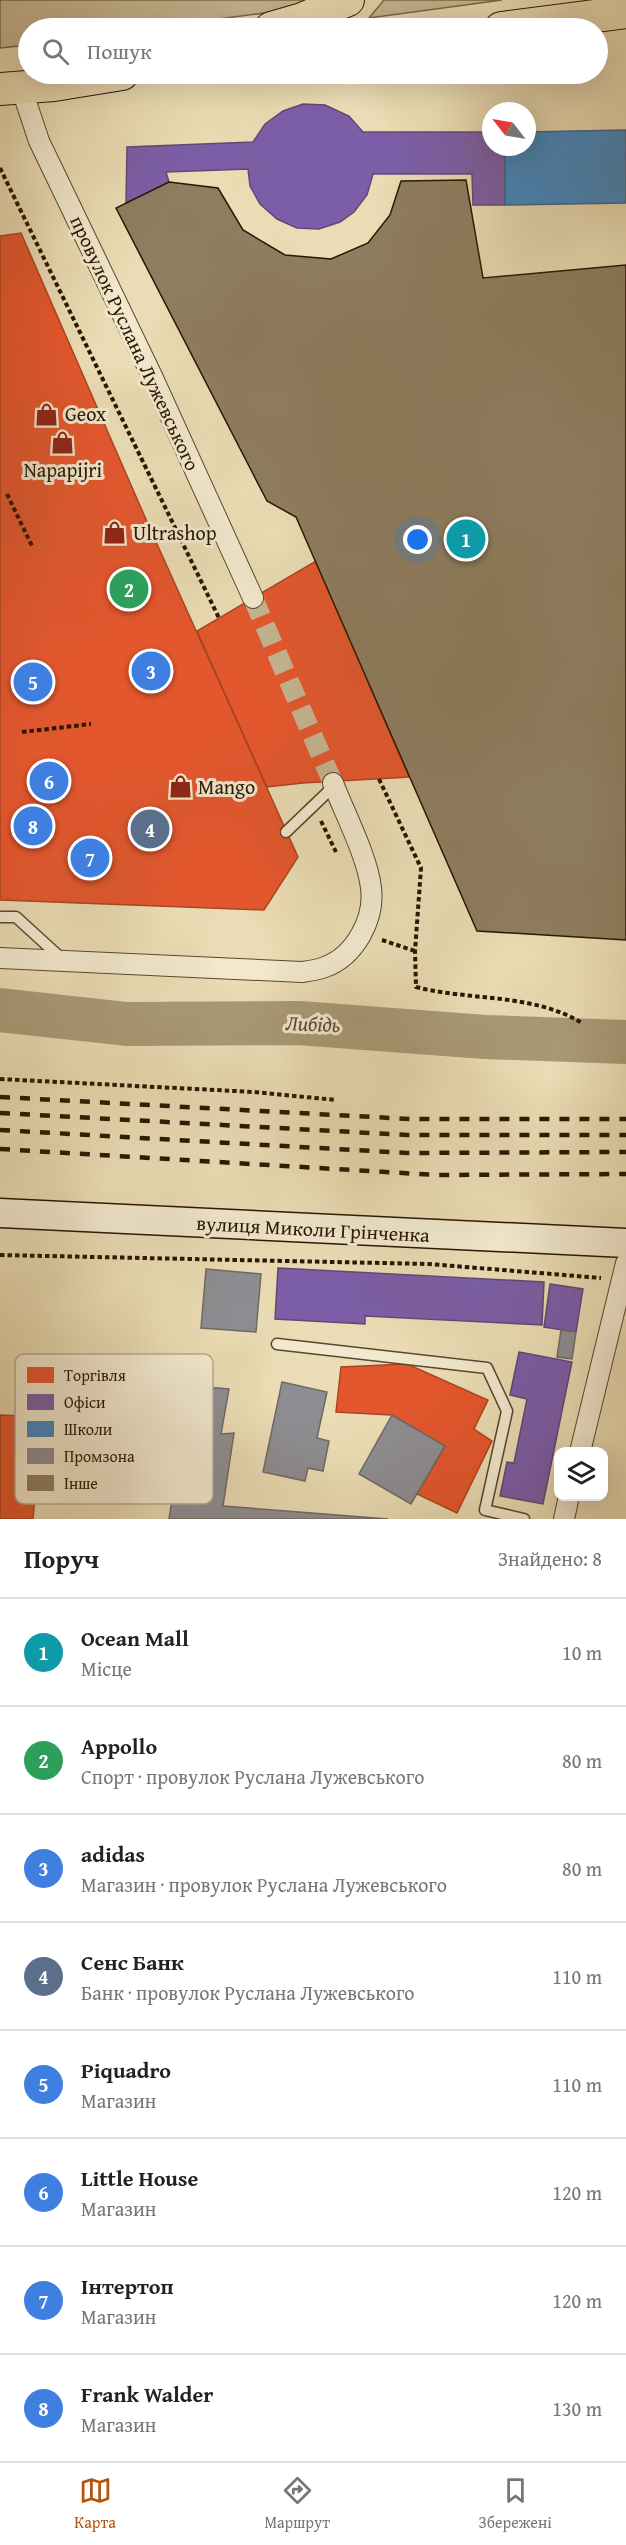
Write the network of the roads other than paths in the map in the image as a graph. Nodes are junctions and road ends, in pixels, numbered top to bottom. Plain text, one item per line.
1 (348, 0) edge
2 (624, 13) edge
3 (304, 18) edge
4 (583, 18) edge
5 (60, 84) edge
6 (10, 88) edge
7 (253, 598) tunnel mouth
8 (333, 784) joint
9 (286, 832) dead end
10 (0, 917) edge
11 (0, 958) edge
12 (64, 961) junction
13 (0, 1213) edge
14 (626, 1243) edge
15 (626, 1263) edge
16 (277, 1344) dead end
17 (581, 1447) edge
18 (568, 1501) edge
19 (524, 1519) edge
20 (564, 1519) edge

1 - 3 main road
2 - 4 main road
5 - 6 main road
6 - 7 street, провулок Руслана Лужевського
8 - 9 lane
8 - 12 street
10 - 12 lane
11 - 12 street
13 - 14 main road, вулиця Миколи Грінченка
15 - 17 street
16 - 19 lane
18 - 20 street

